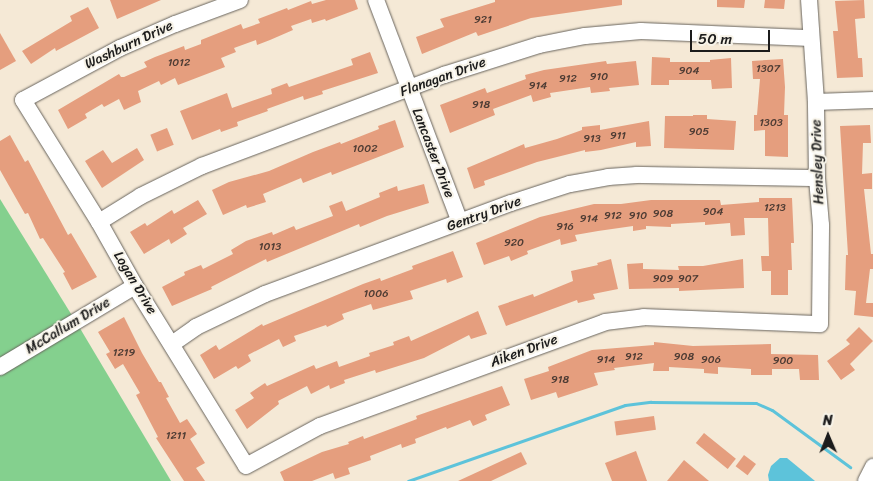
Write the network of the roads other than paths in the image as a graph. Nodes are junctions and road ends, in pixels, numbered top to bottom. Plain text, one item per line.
1 (240, 0) edge
2 (376, 0) edge
3 (808, 0) edge
4 (811, 38) junction
5 (409, 89) junction
6 (23, 100) joint
7 (873, 100) edge
8 (816, 102) junction
9 (817, 178) junction
10 (99, 222) junction
11 (460, 222) junction
12 (135, 286) junction
13 (820, 324) joint
14 (172, 344) junction
15 (0, 367) edge
16 (246, 466) joint
17 (873, 467) edge
18 (866, 481) edge

1 - 6 street, Washburn Drive
2 - 5 street, Lancaster Drive
3 - 4 street, Hensley Drive
4 - 5 street, Flanagan Drive
4 - 8 street, Hensley Drive
5 - 10 street, Flanagan Drive
5 - 11 street, Lancaster Drive
6 - 10 street, Logan Drive
7 - 8 street
8 - 9 street, Hensley Drive
9 - 11 street, Gentry Drive
9 - 13 street, Hensley Drive
10 - 12 street, Logan Drive
11 - 14 street, Gentry Drive
12 - 14 street, Logan Drive
12 - 15 street, McCallum Drive
13 - 16 street, Aiken Drive
14 - 16 street, Logan Drive
17 - 18 street

